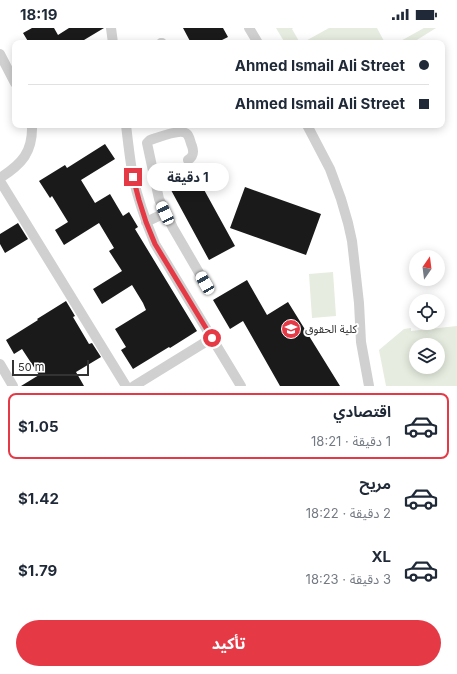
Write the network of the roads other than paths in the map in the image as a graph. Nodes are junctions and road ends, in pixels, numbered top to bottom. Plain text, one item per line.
1 (110, 28) edge
2 (249, 28) edge
3 (112, 40) edge
4 (256, 40) edge
5 (0, 54) edge
6 (12, 77) edge
7 (32, 128) edge
8 (126, 128) edge
9 (309, 128) edge
10 (188, 160) dead end
11 (0, 178) edge
12 (0, 181) edge
13 (165, 213) junction
14 (146, 222) junction
15 (205, 283) dead end
16 (212, 338) junction
17 (0, 364) edge
18 (13, 386) edge
19 (126, 386) edge
20 (134, 386) edge
21 (241, 386) edge
22 (369, 386) edge

1 - 3 street
2 - 4 street
5 - 6 street
7 - 11 street
8 - 14 street
9 - 22 street
10 - 13 street
12 - 19 street
13 - 14 street
13 - 15 street
14 - 16 street
16 - 20 street
16 - 21 street
17 - 18 street

